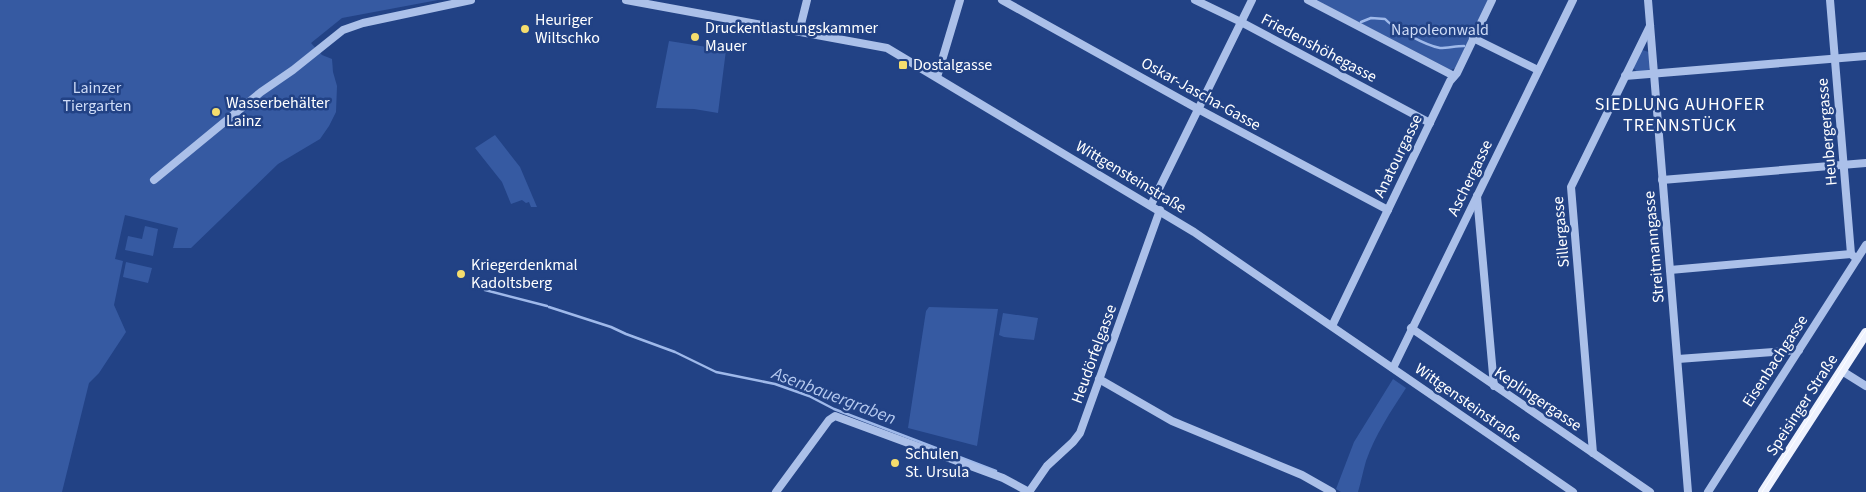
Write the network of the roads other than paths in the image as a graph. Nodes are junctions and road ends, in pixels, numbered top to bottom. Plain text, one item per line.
1 (471, 0) edge
2 (626, 0) edge
3 (807, 0) edge
4 (960, 0) edge
5 (1002, 0) edge
6 (1195, 0) edge
7 (1252, 0) edge
8 (1308, 0) edge
9 (1492, 0) edge
10 (1573, 0) edge
11 (1648, 0) edge
12 (1830, 0) edge
13 (669, 4) edge
14 (1241, 22) junction
15 (1650, 26) junction
16 (799, 32) junction
17 (1473, 38) junction
18 (1866, 56) edge
19 (1835, 59) junction
20 (1538, 70) junction
21 (1654, 73) junction
22 (1454, 76) junction
23 (1625, 76) junction
24 (936, 77) junction
25 (1198, 109) junction
26 (1430, 122) junction
27 (1866, 163) edge
28 (1843, 165) junction
29 (154, 180) dead end
30 (1662, 180) junction
31 (1477, 195) junction
32 (1151, 205) junction
33 (1160, 210) junction
34 (1388, 210) junction
35 (1866, 245) edge
36 (1854, 257) junction
37 (1670, 270) junction
38 (1332, 326) junction
39 (1412, 328) junction
40 (1866, 333) edge
41 (1799, 350) junction
42 (1678, 359) junction
43 (1393, 368) junction
44 (1842, 371) junction
45 (1099, 379) junction
46 (1494, 386) junction
47 (1866, 386) edge
48 (1592, 453) junction
49 (776, 492) edge
50 (1029, 492) edge
51 (1332, 492) edge
52 (1572, 492) edge
53 (1650, 492) edge
54 (1688, 492) edge
55 (1708, 492) edge
56 (1763, 492) edge

1 - 29 street
2 - 13 street, Wittgensteinstraße
3 - 16 street
4 - 24 street
5 - 25 street, Oskar-Jascha-Gasse
6 - 14 street, Friedenshöhegasse
7 - 14 street
8 - 22 street
9 - 17 street, Anatourgasse
10 - 20 street, Aschergasse
11 - 15 street, Streitmanngasse
12 - 19 street, Heubergergasse
13 - 16 street, Wittgensteinstraße
14 - 25 street
14 - 26 street, Friedenshöhegasse
15 - 21 street, Streitmanngasse
15 - 23 street, Sillergasse
16 - 24 street, Wittgensteinstraße
17 - 20 street
17 - 22 street, Anatourgasse
18 - 19 street
19 - 21 street
19 - 28 street, Heubergergasse
20 - 31 street, Aschergasse
21 - 23 street
21 - 30 street, Streitmanngasse
22 - 26 street, Anatourgasse
23 - 48 street, Sillergasse
24 - 32 street, Wittgensteinstraße
25 - 32 street
25 - 34 street, Oskar-Jascha-Gasse
26 - 34 street, Anatourgasse
27 - 28 street
28 - 30 street
28 - 36 street, Heubergergasse
30 - 37 street, Streitmanngasse
31 - 39 street, Aschergasse
31 - 46 street
32 - 33 street, Wittgensteinstraße
33 - 38 street, Wittgensteinstraße
33 - 45 street, Heudörfelgasse
34 - 38 street, Anatourgasse
35 - 36 street, Eisenbachgasse
36 - 37 street
36 - 41 street, Eisenbachgasse
37 - 42 street, Streitmanngasse
38 - 43 street, Wittgensteinstraße
39 - 43 street, Aschergasse
39 - 46 street, Keplingergasse
40 - 44 main road, Speisinger Straße
41 - 42 street
41 - 55 street, Eisenbachgasse
42 - 54 street, Streitmanngasse
43 - 52 street, Wittgensteinstraße
44 - 47 street
44 - 56 main road, Speisinger Straße
45 - 50 street, Heudörfelgasse
45 - 51 street
46 - 48 street, Keplingergasse
48 - 53 street, Keplingergasse
49 - 50 street

